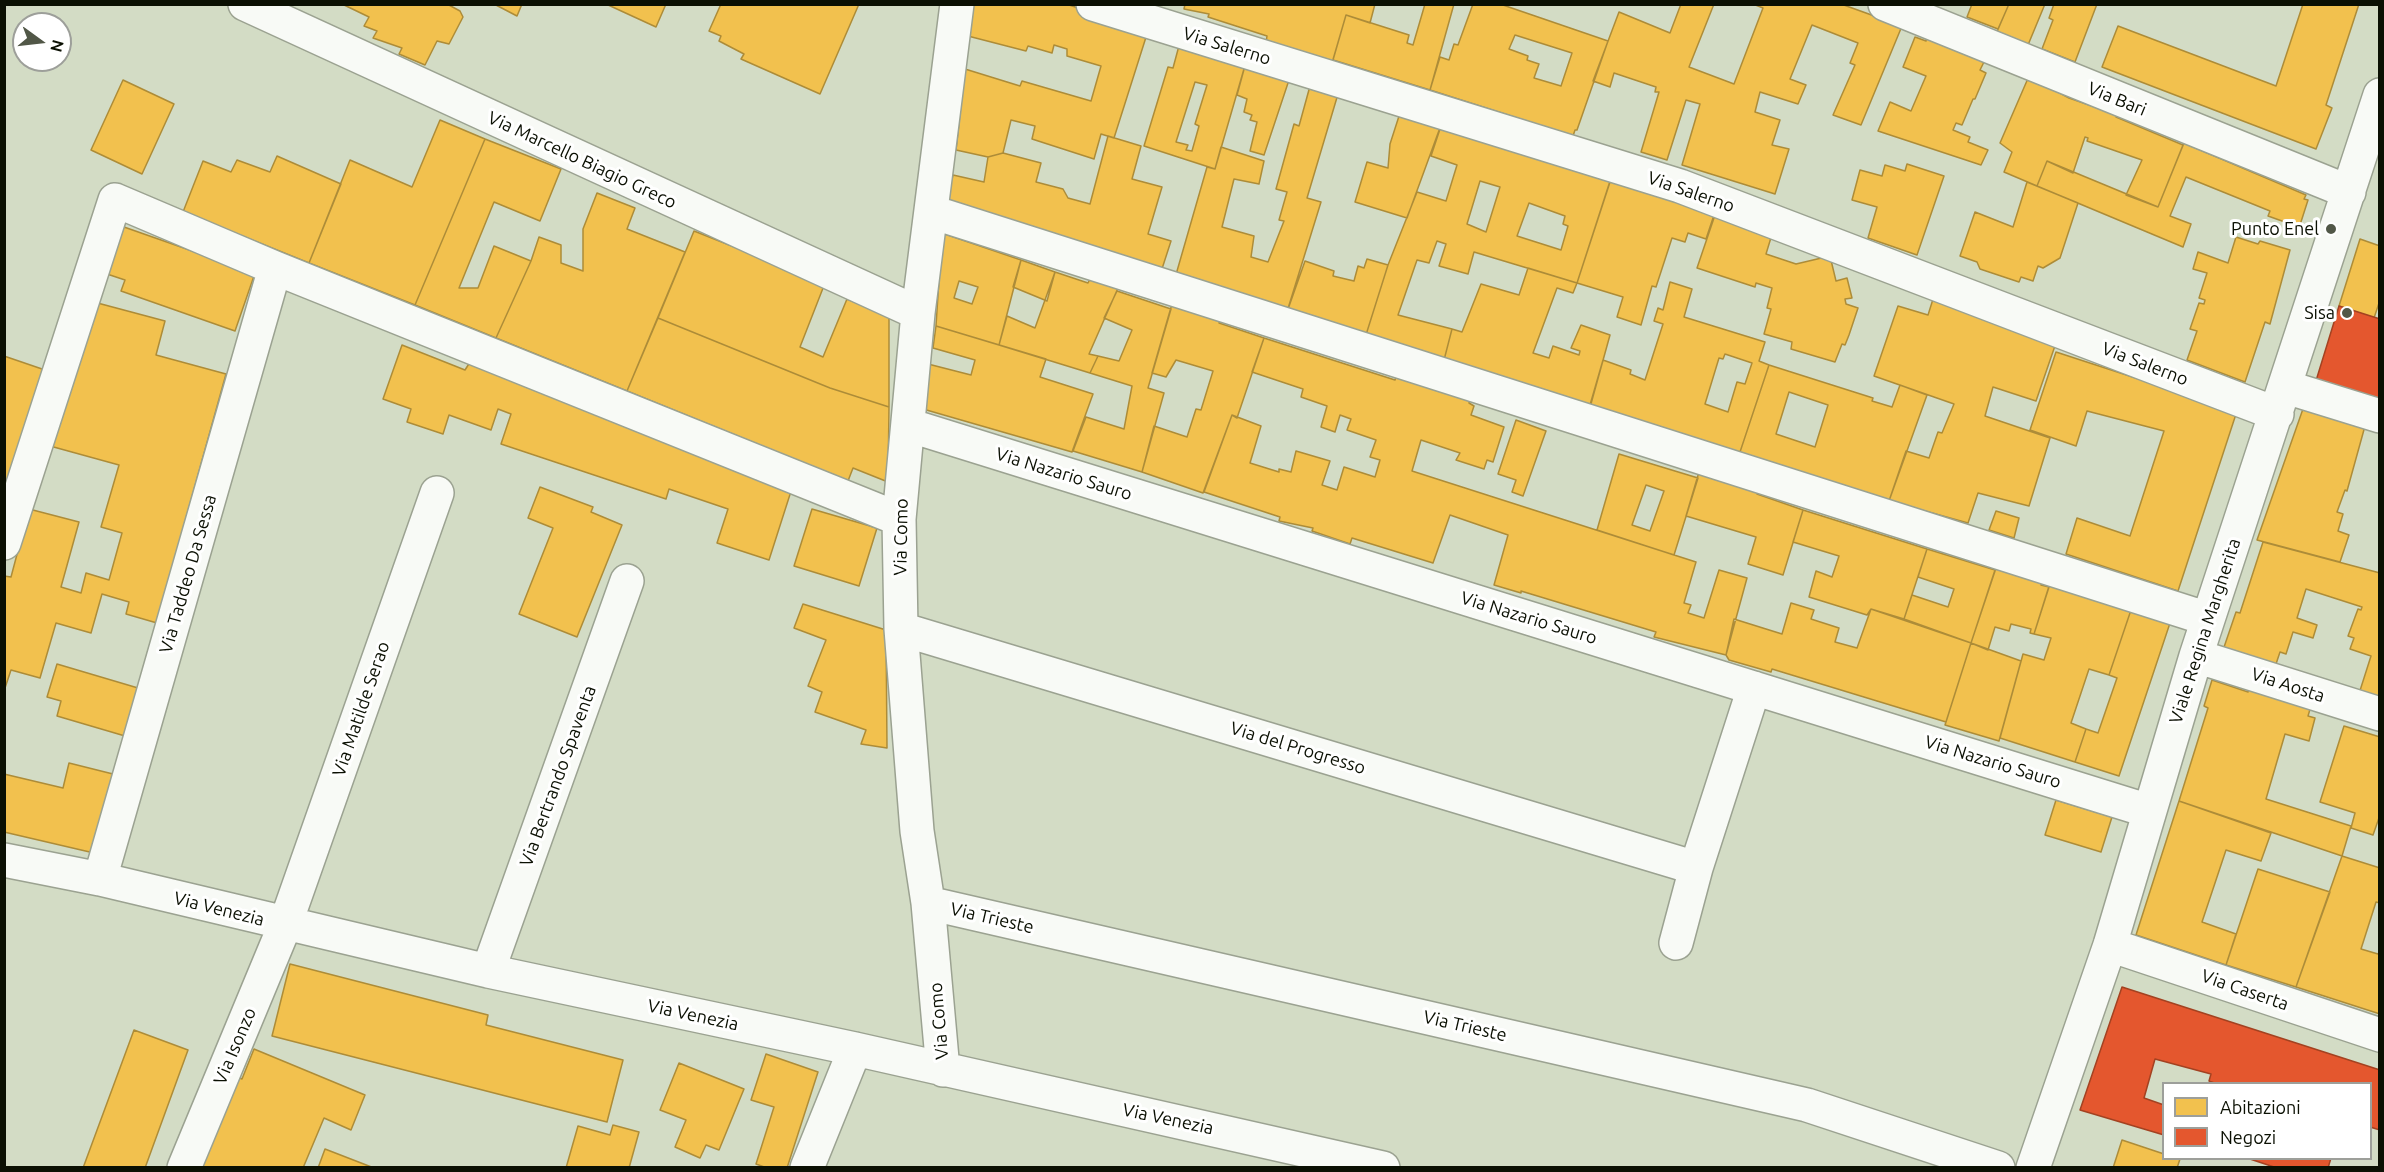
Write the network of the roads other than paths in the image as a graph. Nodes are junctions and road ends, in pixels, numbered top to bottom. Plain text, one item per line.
1 (245, 4) edge
2 (957, 4) edge
3 (1093, 4) edge
4 (1885, 4) edge
5 (2379, 95) edge
6 (2369, 164) edge
7 (2349, 192) junction
8 (932, 212) junction
9 (275, 268) junction
10 (918, 313) junction
11 (2281, 401) junction
12 (2379, 416) edge
13 (908, 425) junction
14 (438, 493) dead end
15 (899, 519) junction
16 (4, 543) edge
17 (627, 581) dead end
18 (2208, 619) junction
19 (901, 629) junction
20 (2196, 656) junction
21 (1754, 688) junction
22 (2379, 714) edge
23 (2149, 811) junction
24 (4, 860) edge
25 (1696, 868) junction
26 (100, 879) junction
27 (927, 903) junction
28 (285, 925) junction
29 (1676, 944) dead end
30 (2110, 945) junction
31 (489, 971) junction
32 (2379, 1035) edge
33 (855, 1049) junction
34 (943, 1070) junction
35 (1287, 1156) edge
36 (184, 1167) edge
37 (807, 1167) edge
38 (1383, 1167) edge
39 (1998, 1167) edge
40 (2033, 1167) edge

1 - 10 street, Via Marcello Biagio Greco
2 - 8 street, Via Como
3 - 11 street, Via Salerno
4 - 7 street, Via Bari
5 - 6 street, Viale Regina Margherita
6 - 7 street, Viale Regina Margherita
7 - 11 street, Viale Regina Margherita
8 - 10 street, Via Como
8 - 18 street
9 - 15 street
9 - 16 street
9 - 26 street, Via Taddeo Da Sessa
10 - 13 street, Via Como
11 - 12 street, Via Salerno
11 - 18 street, Viale Regina Margherita
13 - 15 street, Via Como
13 - 21 street, Via Nazario Sauro
14 - 28 street, Via Matilde Serao
15 - 19 street, Via Como
17 - 31 street, Via Bertrando Spaventa
18 - 20 street, Viale Regina Margherita
19 - 25 street, Via del Progresso
19 - 27 street, Via Como
20 - 22 street, Via Aosta
20 - 23 street, Viale Regina Margherita
21 - 23 street, Via Nazario Sauro
21 - 25 street
23 - 30 street, Viale Regina Margherita
24 - 26 street, Via Venezia
25 - 29 street
26 - 28 street, Via Venezia
27 - 34 street, Via Como
27 - 39 street, Via Trieste
28 - 31 street, Via Venezia
28 - 36 street, Via Isonzo
30 - 32 street, Via Caserta
30 - 40 street, Viale Regina Margherita
31 - 33 street, Via Venezia
33 - 34 street, Via Venezia
33 - 37 street
34 - 35 street, Via Venezia
35 - 38 street, Via Venezia

